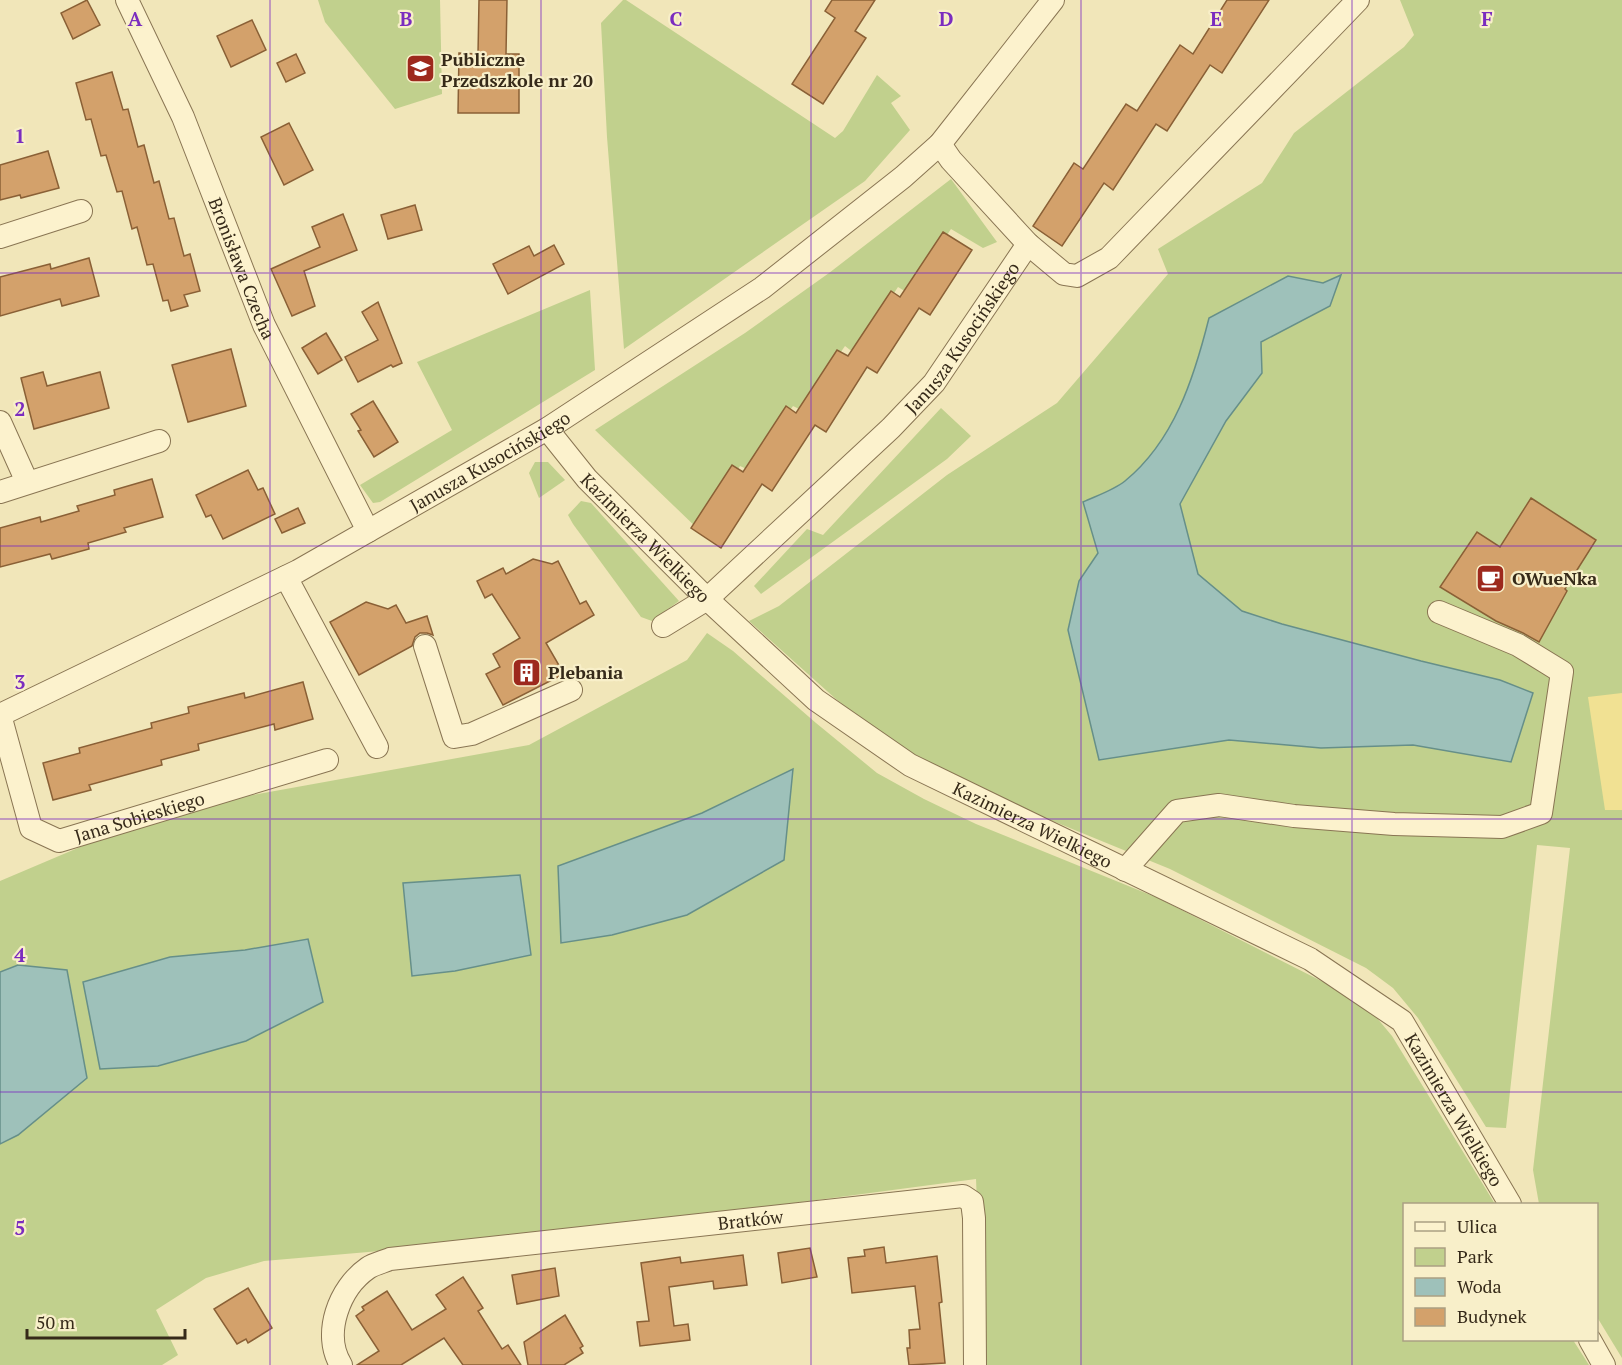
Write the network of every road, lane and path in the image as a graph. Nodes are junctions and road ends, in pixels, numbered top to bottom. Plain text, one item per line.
1 (127, 0) edge
2 (1053, 0) edge
3 (1358, 0) edge
4 (940, 144) junction
5 (81, 211) dead end
6 (0, 237) edge
7 (1028, 244) junction
8 (0, 422) edge
9 (547, 429) junction
10 (159, 441) dead end
11 (27, 482) junction
12 (0, 492) edge
13 (368, 531) junction
14 (286, 576) junction
15 (707, 599) junction
16 (1439, 612) dead end
17 (663, 626) dead end
18 (425, 646) dead end
19 (571, 690) dead end
20 (0, 715) edge
21 (378, 747) dead end
22 (327, 760) dead end
23 (1125, 870) junction
24 (1509, 1203) edge
25 (1591, 1341) edge
26 (341, 1365) edge
27 (975, 1365) edge
28 (1604, 1365) edge

1 - 13 street, Bronisława Czecha
2 - 4 street, Janusza Kusocińskiego
3 - 7 street, Janusza Kusocińskiego
4 - 7 street, Janusza Kusocińskiego
4 - 9 street, Janusza Kusocińskiego
5 - 6 street
7 - 15 street, Janusza Kusocińskiego
8 - 11 street
9 - 13 street, Janusza Kusocińskiego
9 - 15 street, Kazimierza Wielkiego
10 - 11 street
11 - 12 street
13 - 14 street, Janusza Kusocińskiego
14 - 20 street, Janusza Kusocińskiego
14 - 21 street
15 - 17 street, Janusza Kusocińskiego
15 - 23 street, Kazimierza Wielkiego
16 - 23 street
18 - 19 street
20 - 22 street, Jana Sobieskiego
23 - 24 street, Kazimierza Wielkiego
25 - 28 street
26 - 27 street, Bratków

